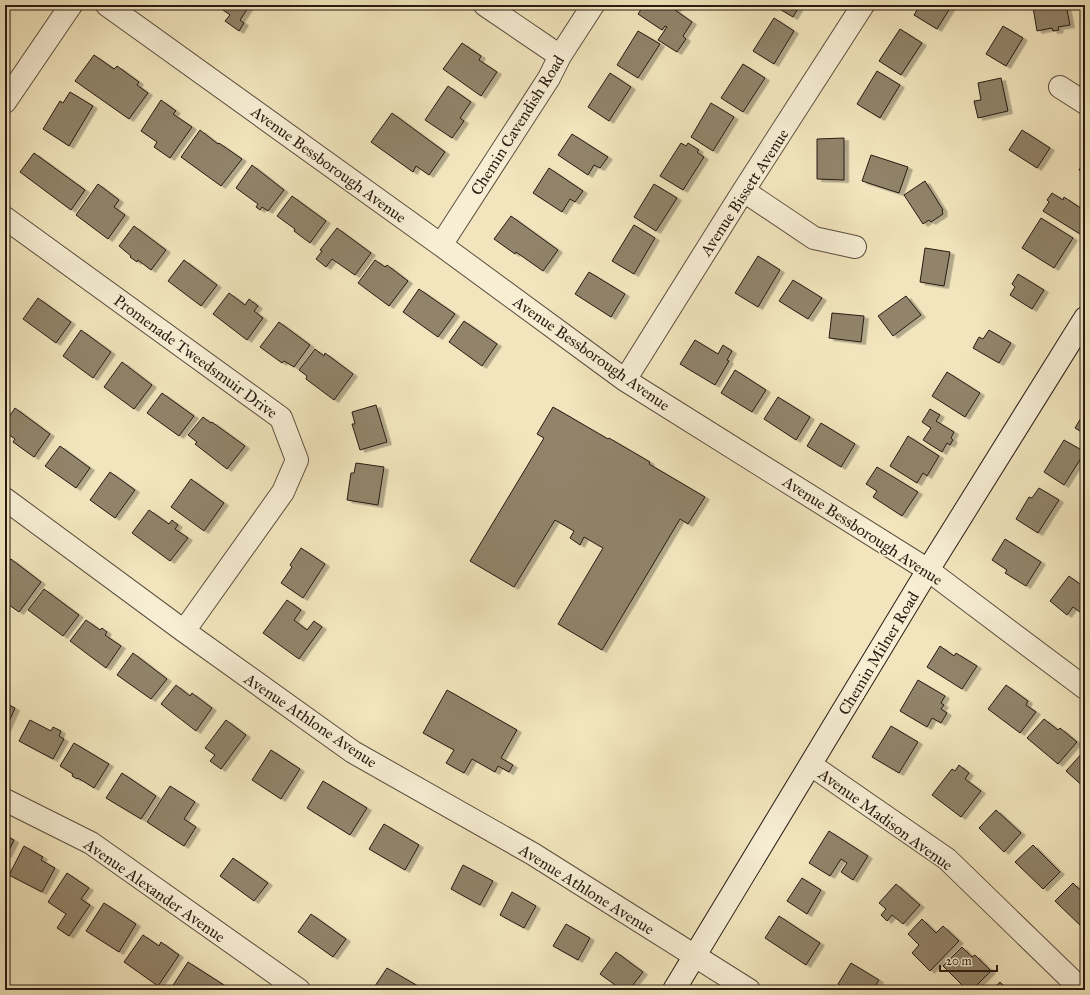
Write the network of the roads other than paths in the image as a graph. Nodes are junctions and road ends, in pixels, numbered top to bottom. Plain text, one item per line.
1 (71, 5) edge
2 (107, 5) edge
3 (486, 5) edge
4 (593, 5) edge
5 (863, 5) edge
6 (560, 56) junction
7 (1060, 87) dead end
8 (5, 102) edge
9 (1085, 103) edge
10 (744, 191) junction
11 (5, 218) edge
12 (441, 245) junction
13 (855, 247) dead end
14 (1085, 318) edge
15 (625, 380) junction
16 (5, 499) edge
17 (928, 570) junction
18 (184, 631) junction
19 (1085, 688) edge
20 (811, 765) junction
21 (5, 800) edge
22 (694, 955) junction
23 (299, 990) edge
24 (674, 990) edge
25 (749, 990) edge
26 (1082, 990) edge

1 - 8 street
2 - 12 street, Avenue Bessborough Avenue
3 - 6 street
4 - 6 street, Chemin Cavendish Road
5 - 10 street, Avenue Bissett Avenue
6 - 12 street, Chemin Cavendish Road
7 - 9 street
10 - 13 street
10 - 15 street, Avenue Bissett Avenue
11 - 18 street, Promenade Tweedsmuir Drive
12 - 15 street, Avenue Bessborough Avenue
14 - 17 street, Chemin Milner Road
15 - 17 street, Avenue Bessborough Avenue
16 - 18 street, Avenue Athlone Avenue
17 - 19 street, Avenue Bessborough Avenue
17 - 20 street, Chemin Milner Road
18 - 22 street, Avenue Athlone Avenue
20 - 22 street, Chemin Milner Road
20 - 26 street, Avenue Madison Avenue
21 - 23 street, Avenue Alexander Avenue
22 - 24 street, Chemin Milner Road
22 - 25 street, Avenue Athlone Avenue

